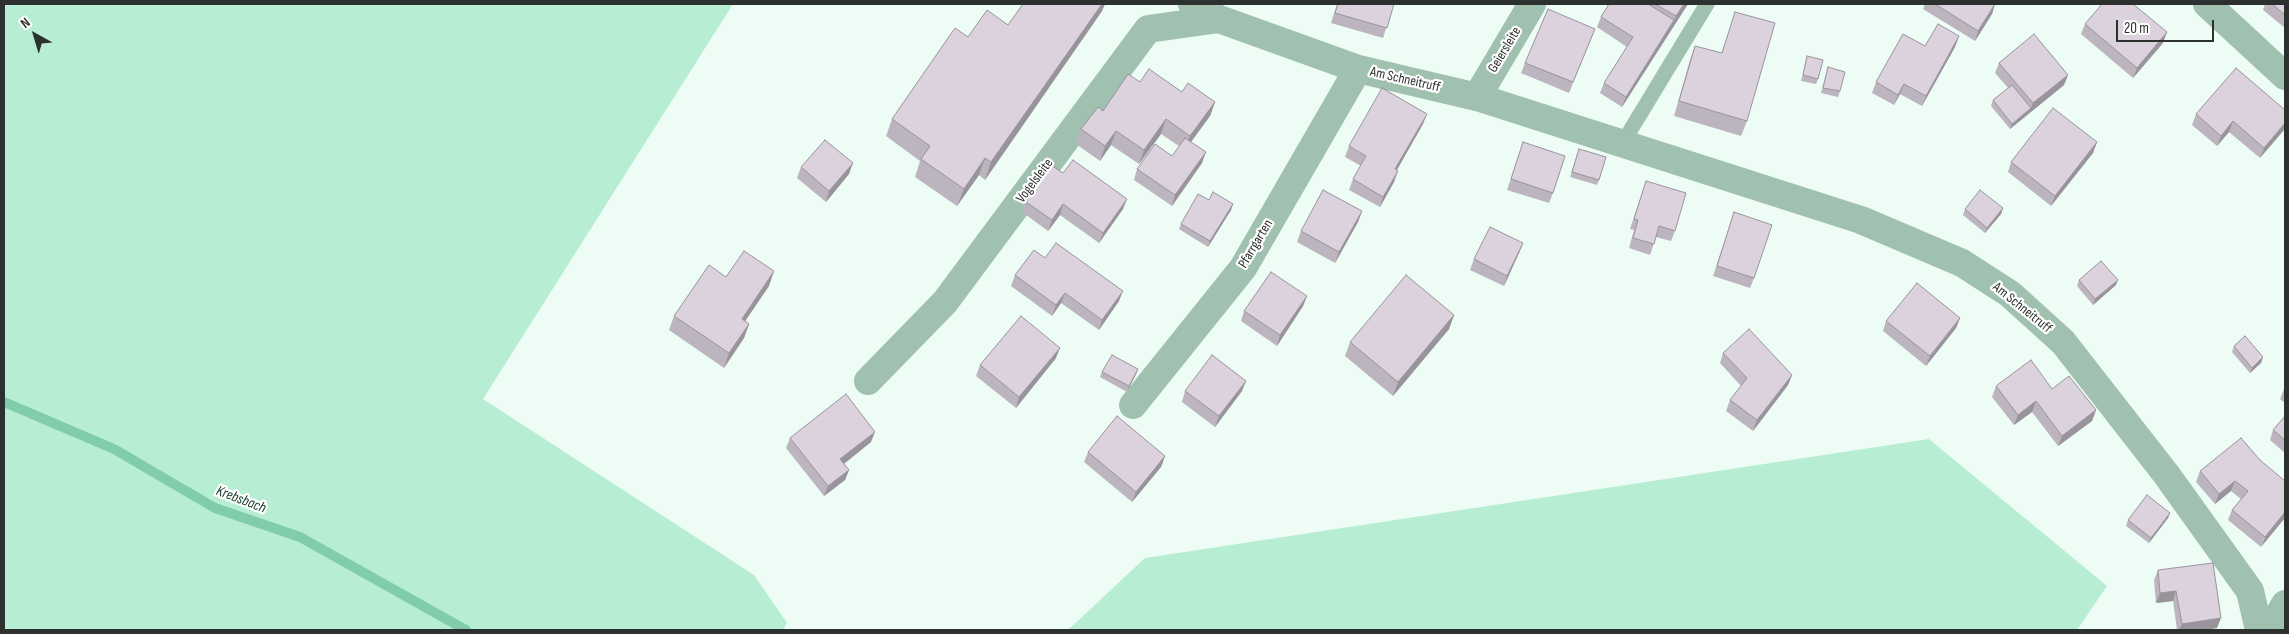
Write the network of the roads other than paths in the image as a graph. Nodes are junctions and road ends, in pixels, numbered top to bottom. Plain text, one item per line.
1 (1192, 4) edge
2 (1532, 4) edge
3 (1707, 4) edge
4 (2207, 4) edge
5 (1220, 19) junction
6 (1358, 69) junction
7 (2285, 76) edge
8 (1477, 97) junction
9 (1622, 144) junction
10 (868, 381) dead end
11 (1133, 405) dead end
12 (2285, 604) edge
13 (2259, 630) edge
14 (2270, 630) edge

1 - 5 street, Am Schneitruff
2 - 8 street, Geiersleite
3 - 9 lane
4 - 7 street
5 - 6 street, Am Schneitruff
5 - 10 street, Vogelsleite
6 - 8 street, Am Schneitruff
6 - 11 street, Pfarrgarten
8 - 9 street, Am Schneitruff
9 - 13 street, Am Schneitruff
12 - 14 street

